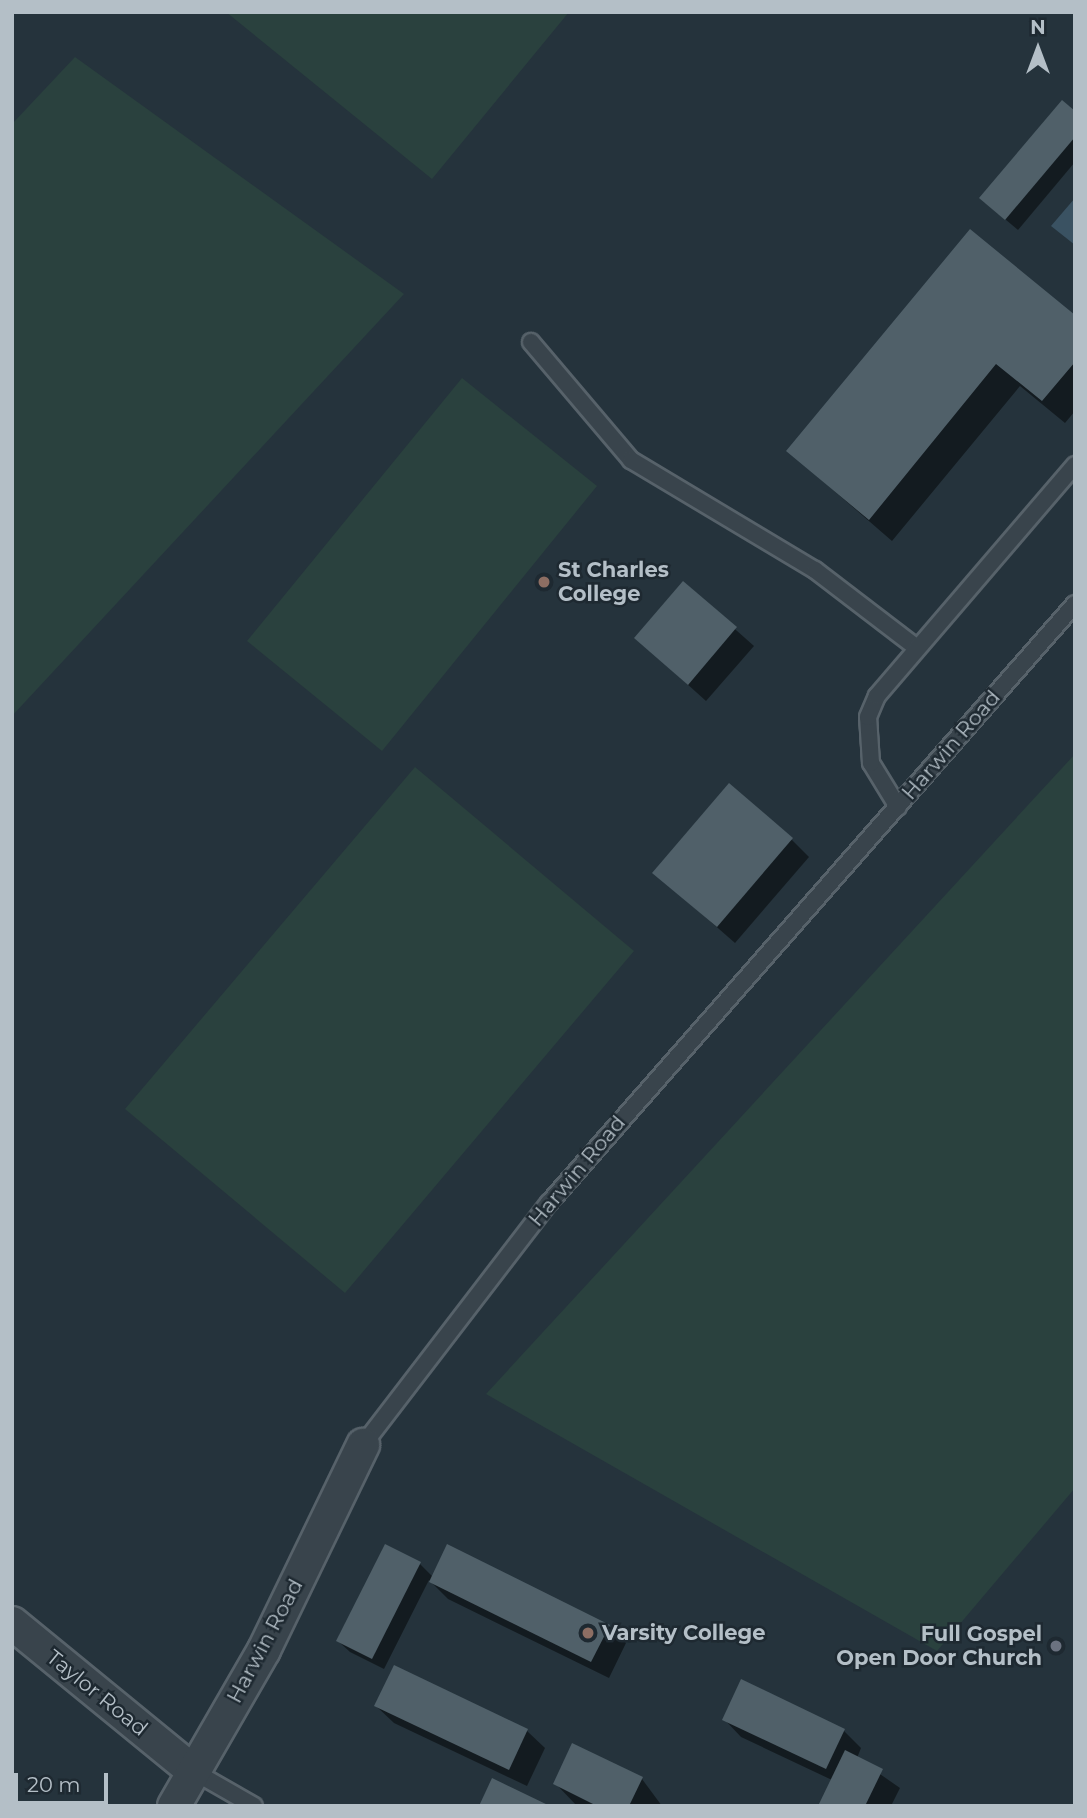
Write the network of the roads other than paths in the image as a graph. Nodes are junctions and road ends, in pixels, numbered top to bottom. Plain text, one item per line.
1 (531, 342) dead end
2 (1075, 465) edge
3 (1075, 604) edge
4 (916, 648) junction
5 (898, 807) junction
6 (363, 1445) joint
7 (12, 1623) edge
8 (192, 1771) junction
9 (174, 1806) edge
10 (254, 1806) edge

1 - 4 lane
2 - 4 lane
3 - 5 lane, Harwin Road
4 - 5 lane
5 - 6 lane, Harwin Road
6 - 8 street, Harwin Road
7 - 8 street, Taylor Road
8 - 9 street, Harwin Road
8 - 10 lane, Taylor Road

